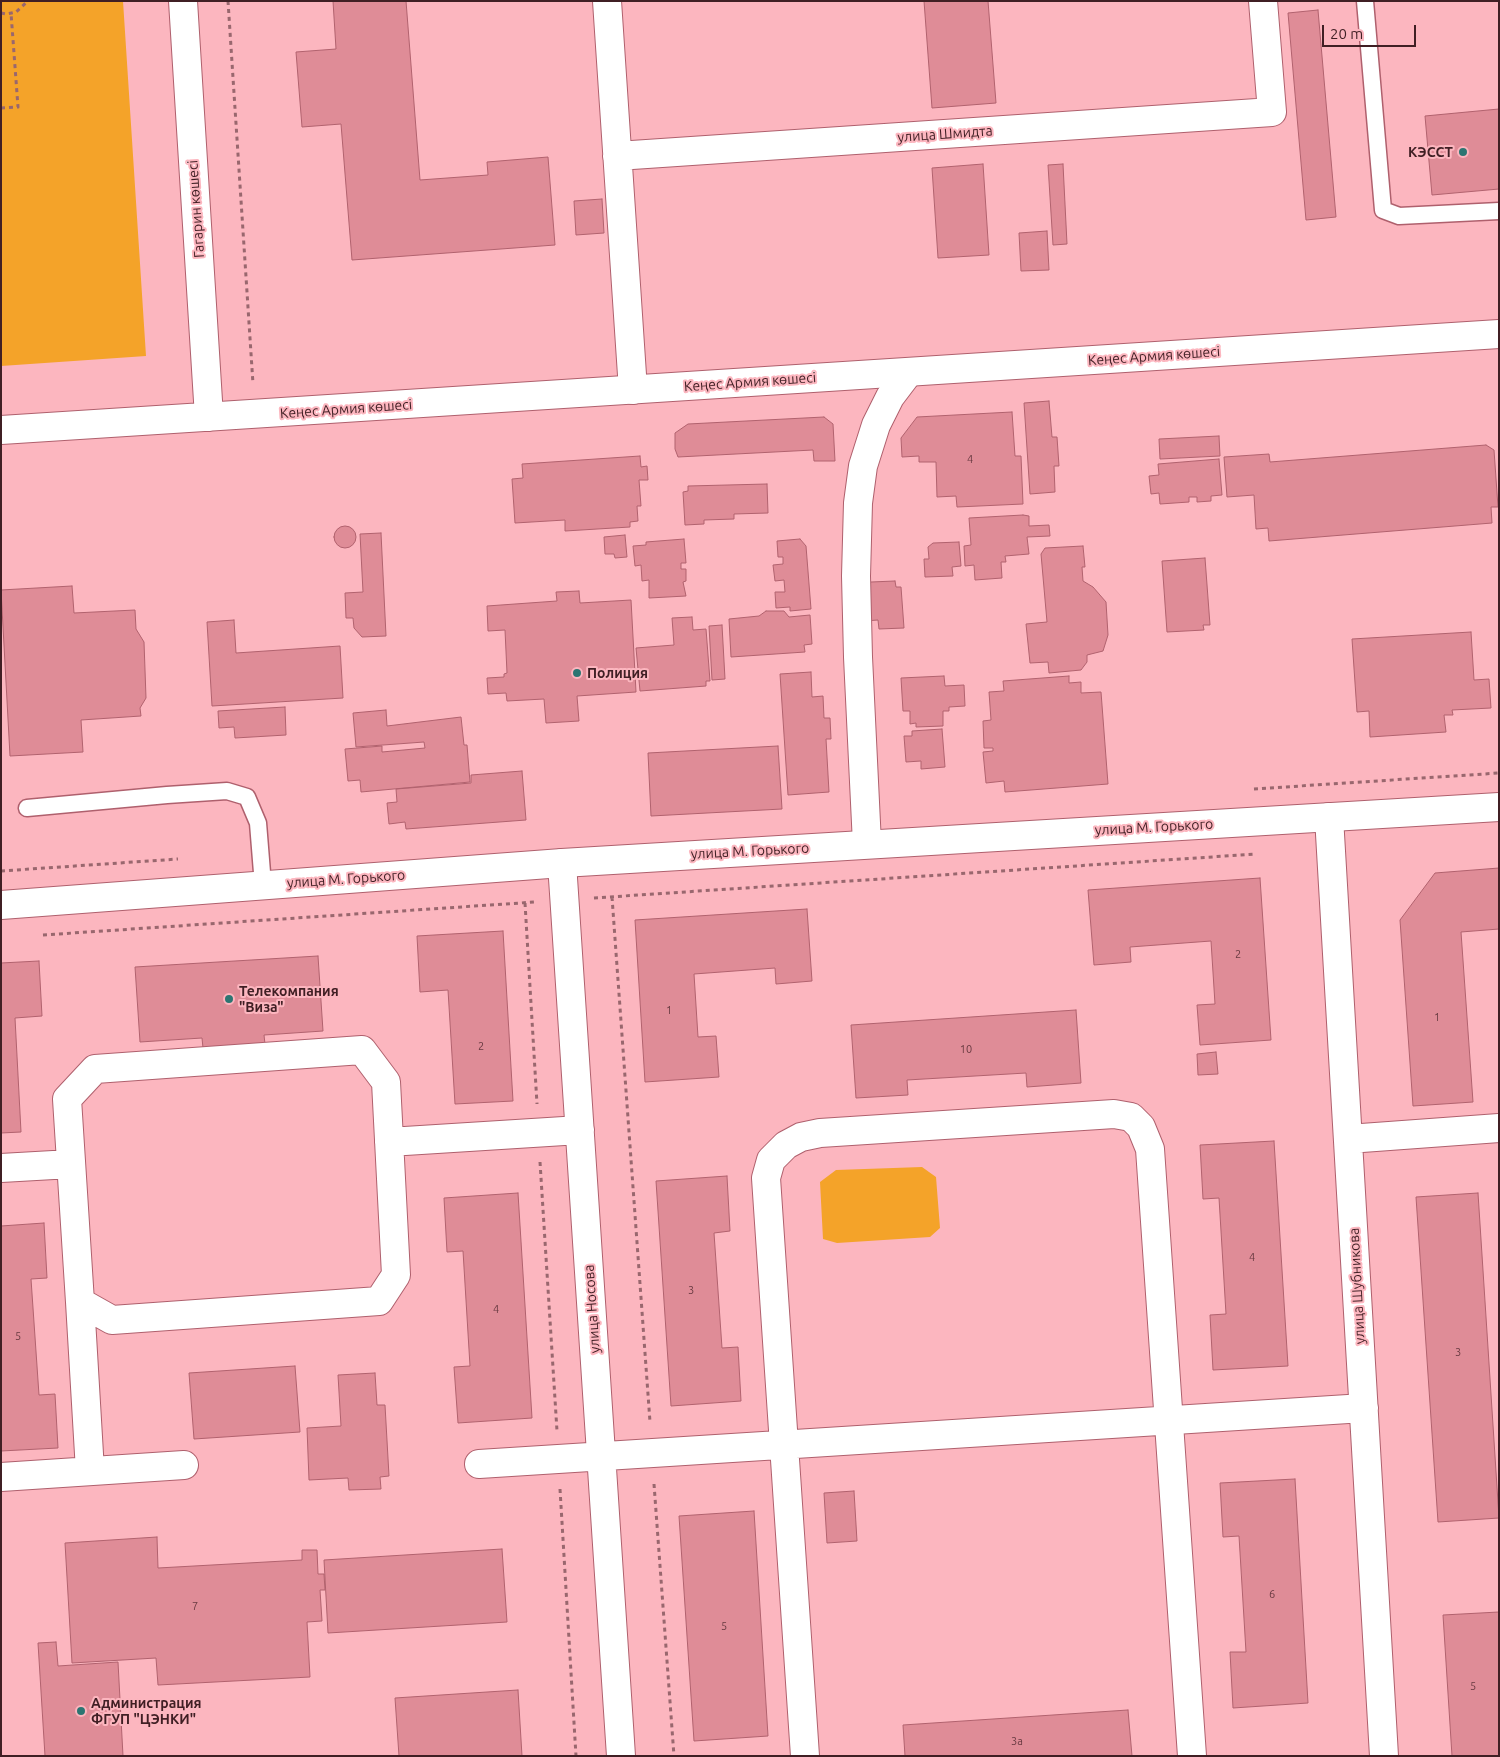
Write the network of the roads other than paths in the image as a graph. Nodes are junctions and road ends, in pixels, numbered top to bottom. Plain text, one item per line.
1 (183, 1) edge
2 (607, 1) edge
3 (1264, 1) edge
4 (1365, 1) edge
5 (617, 156) junction
6 (1499, 211) edge
7 (1499, 334) edge
8 (909, 372) junction
9 (633, 390) junction
10 (209, 418) junction
11 (1, 430) edge
12 (1499, 807) edge
13 (27, 808) dead end
14 (1329, 817) junction
15 (867, 844) junction
16 (562, 863) junction
17 (263, 885) junction
18 (1, 905) edge
19 (1499, 1128) edge
20 (580, 1130) junction
21 (1348, 1139) junction
22 (389, 1142) junction
23 (71, 1164) junction
24 (1, 1168) edge
25 (80, 1302) junction
26 (1364, 1408) junction
27 (1169, 1420) junction
28 (784, 1445) junction
29 (601, 1457) junction
30 (479, 1464) dead end
31 (184, 1465) dead end
32 (90, 1471) junction
33 (1, 1477) edge
34 (621, 1756) edge
35 (806, 1756) edge
36 (1192, 1756) edge
37 (1384, 1756) edge

1 - 10 street, Гагарин көшесі
2 - 5 street
3 - 5 street, улица Шмидта
4 - 6 lane
5 - 9 street
7 - 8 street, Кеңес Армия көшесі
8 - 9 street, Кеңес Армия көшесі
8 - 15 street
9 - 10 street, Кеңес Армия көшесі
10 - 11 street, Кеңес Армия көшесі
12 - 14 street, улица М. Горького
13 - 17 lane
14 - 15 street, улица М. Горького
14 - 21 street, улица Шубникова
15 - 16 street, улица М. Горького
16 - 17 street, улица М. Горького
16 - 20 street, улица Носова
17 - 18 street, улица М. Горького
19 - 21 street
20 - 22 street
20 - 29 street, улица Носова
21 - 26 street, улица Шубникова
22 - 23 street
22 - 25 street
23 - 24 street
23 - 25 street
25 - 32 street
26 - 27 street
26 - 37 street, улица Шубникова
27 - 28 street
27 - 28 street
27 - 36 street
28 - 29 street
28 - 35 street
29 - 30 street
29 - 34 street, улица Носова
31 - 32 street
32 - 33 street

